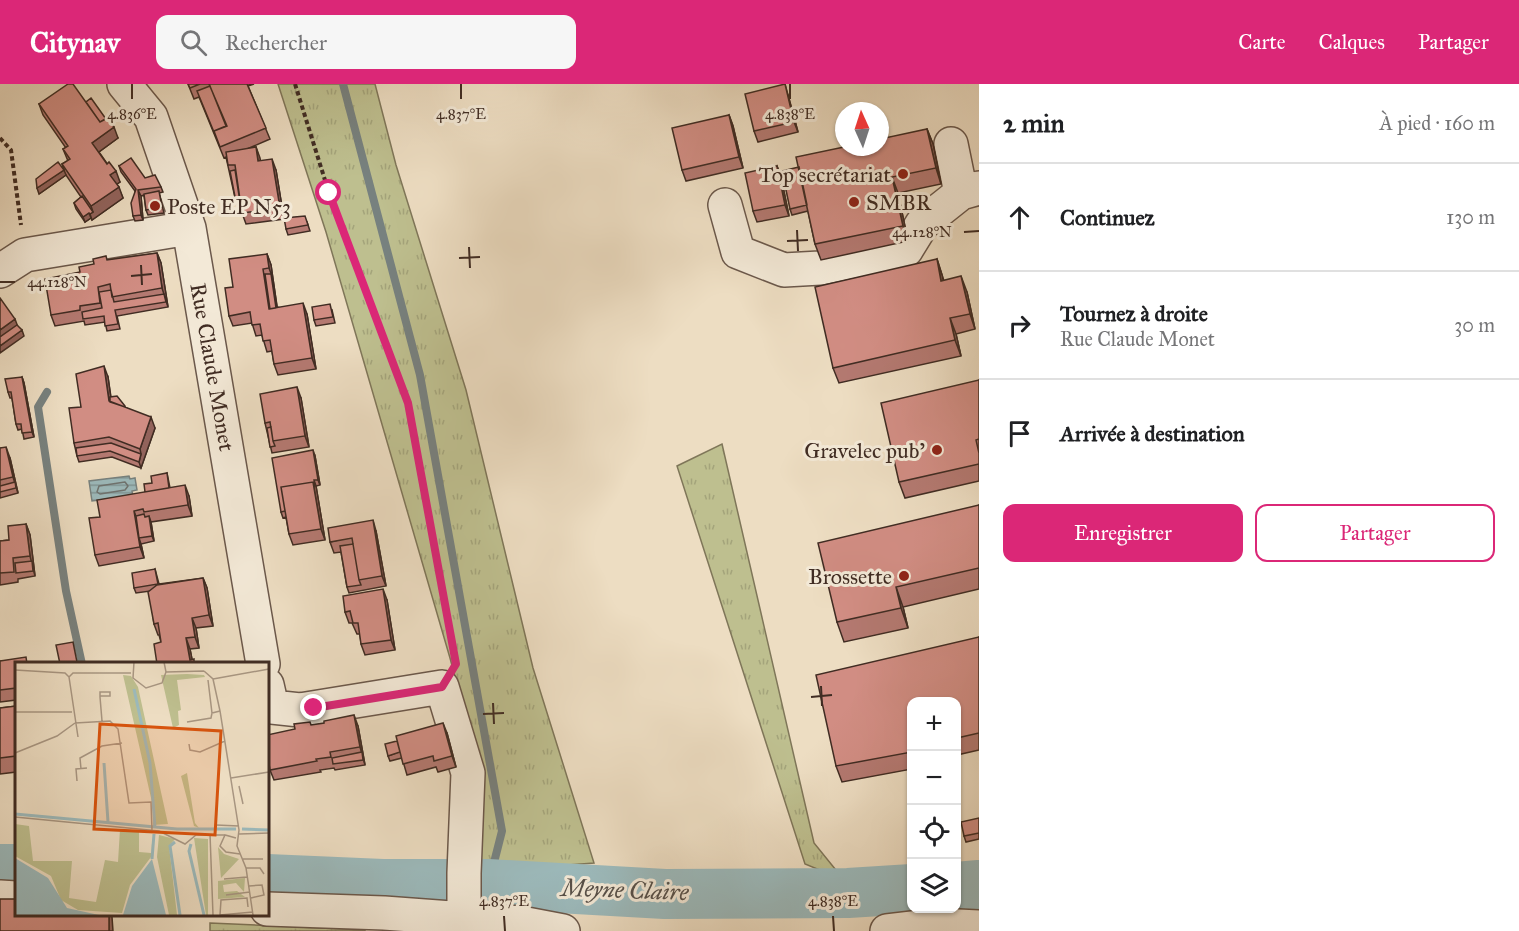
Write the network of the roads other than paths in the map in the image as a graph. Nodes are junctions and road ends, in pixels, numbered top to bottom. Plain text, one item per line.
1 (124, 84) edge
2 (951, 144) dead end
3 (970, 191) edge
4 (725, 205) dead end
5 (189, 228) junction
6 (12, 263) edge
7 (263, 662) edge
8 (268, 690) edge
9 (0, 897) edge
10 (465, 897) junction
11 (15, 898) edge
12 (268, 909) edge
13 (979, 927) edge
14 (938, 928) edge
15 (563, 931) edge
16 (887, 931) edge

1 - 5 street, Rue Claude Monet
2 - 3 street
3 - 4 street
5 - 6 street
5 - 7 street, Rue Claude Monet
8 - 10 street
9 - 11 street
10 - 12 street
10 - 15 street
13 - 14 street
14 - 16 street

